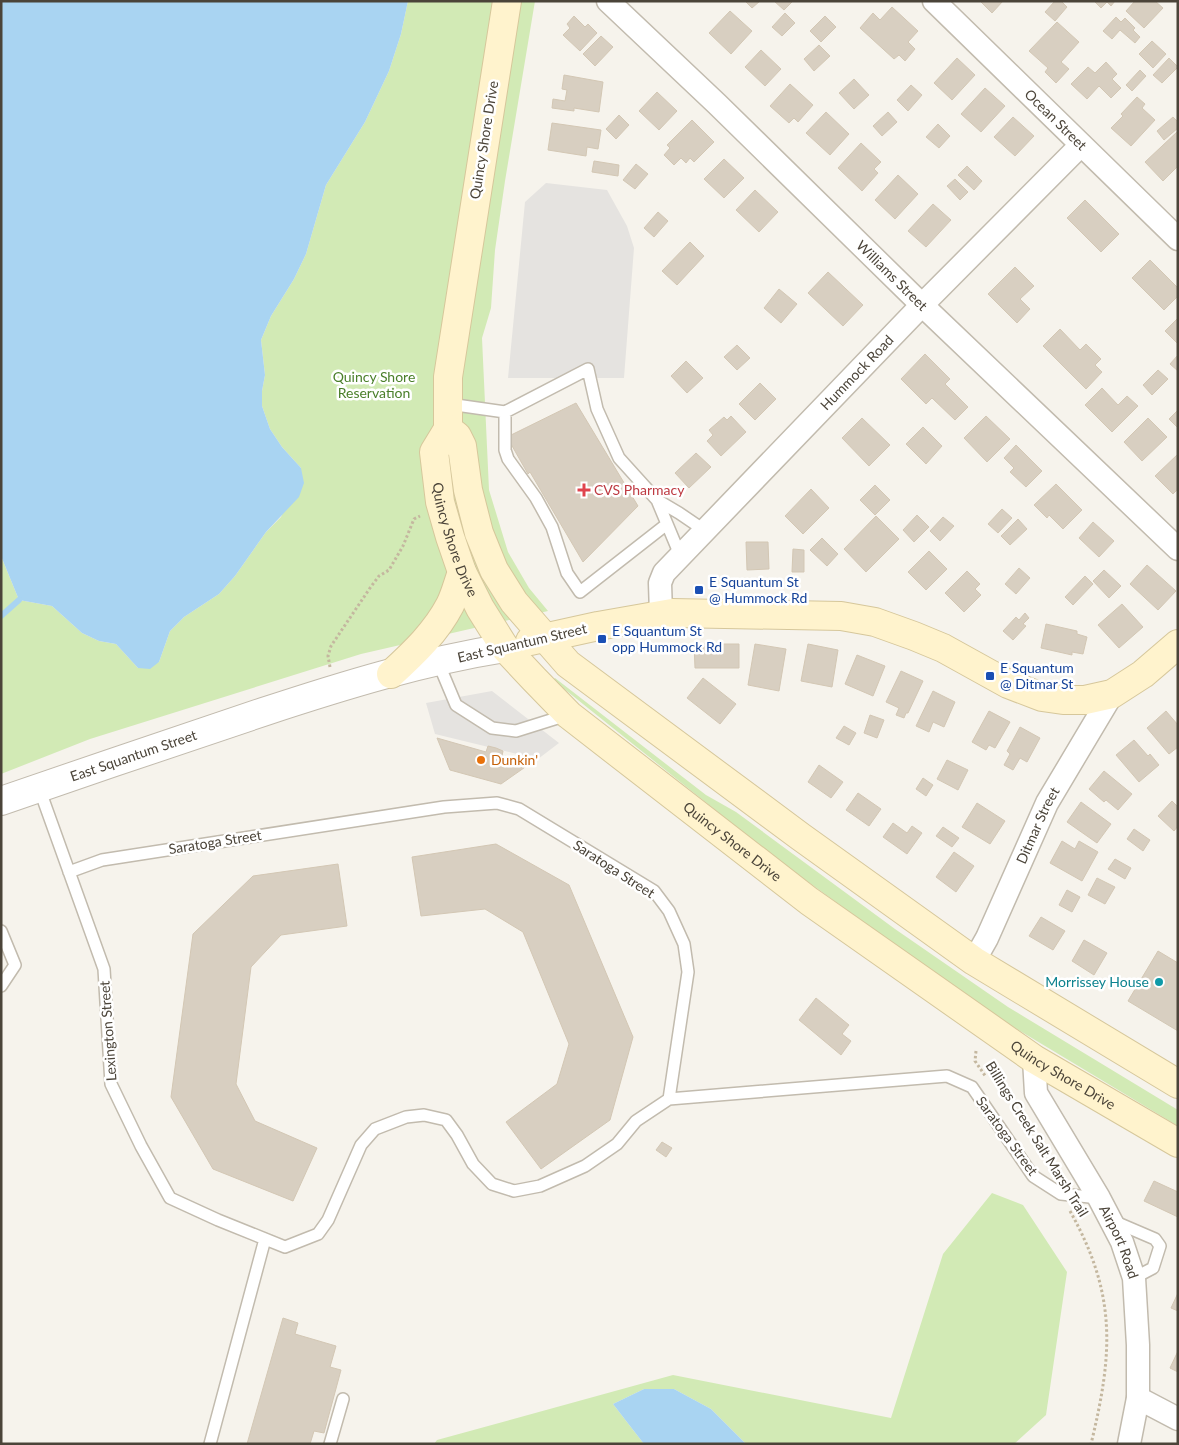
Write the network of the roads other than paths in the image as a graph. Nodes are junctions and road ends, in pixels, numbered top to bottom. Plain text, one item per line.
1 (507, 1) edge
2 (608, 1) edge
3 (934, 1) edge
4 (1081, 145) junction
5 (1178, 238) edge
6 (922, 305) junction
7 (505, 412) junction
8 (448, 416) junction
9 (657, 500) junction
10 (667, 524) junction
11 (704, 530) junction
12 (1178, 549) edge
13 (680, 555) junction
14 (462, 572) junction
15 (661, 614) junction
16 (543, 637) junction
17 (1178, 644) edge
18 (505, 648) junction
19 (438, 662) junction
20 (392, 674) junction
21 (1112, 694) junction
22 (569, 715) junction
23 (39, 788) junction
24 (1, 801) edge
25 (69, 872) junction
26 (1, 932) edge
27 (974, 961) junction
28 (1, 986) edge
29 (1034, 1059) junction
30 (1178, 1084) edge
31 (669, 1099) junction
32 (1178, 1143) edge
33 (1099, 1198) junction
34 (1110, 1220) junction
35 (264, 1238) junction
36 (1134, 1278) junction
37 (343, 1398) dead end
38 (1138, 1398) junction
39 (1178, 1419) edge
40 (210, 1444) edge
41 (330, 1444) edge
42 (1129, 1444) edge

1 - 8 main road, Quincy Shore Drive
2 - 6 street, Williams Street
3 - 4 street, Ocean Street
4 - 5 street, Ocean Street
4 - 6 street, Hummock Road
6 - 11 street, Hummock Road
6 - 12 street, Williams Street
7 - 8 lane
7 - 9 lane
7 - 10 lane
8 - 14 main road, Quincy Shore Drive
8 - 16 main road, Quincy Shore Drive
9 - 10 lane
9 - 11 lane
10 - 13 lane
11 - 13 street, Hummock Road
13 - 15 street, Hummock Road
14 - 18 main road, Quincy Shore Drive
14 - 20 main road
15 - 16 main road, East Squantum Street
15 - 21 main road, East Squantum Street
16 - 18 main road, East Squantum Street
16 - 27 main road, Quincy Shore Drive
17 - 21 main road, East Squantum Street
18 - 19 street, East Squantum Street
18 - 22 main road, Quincy Shore Drive
19 - 20 street, East Squantum Street
19 - 22 lane
20 - 23 street, East Squantum Street
21 - 27 street, Ditmar Street
22 - 29 main road, Quincy Shore Drive
23 - 24 street, East Squantum Street
23 - 25 lane, Lexington Street
25 - 31 lane, Saratoga Street
25 - 35 lane, Lexington Street
26 - 28 lane
27 - 30 main road, Quincy Shore Drive
29 - 32 main road, Quincy Shore Drive
29 - 33 street, Airport Road
31 - 33 lane, Saratoga Street
31 - 35 lane, Lexington Street
33 - 34 street, Airport Road
34 - 36 street, Airport Road
34 - 36 lane
35 - 40 lane
36 - 38 street, Airport Road
37 - 41 lane
38 - 39 street
38 - 42 street, Airport Road

